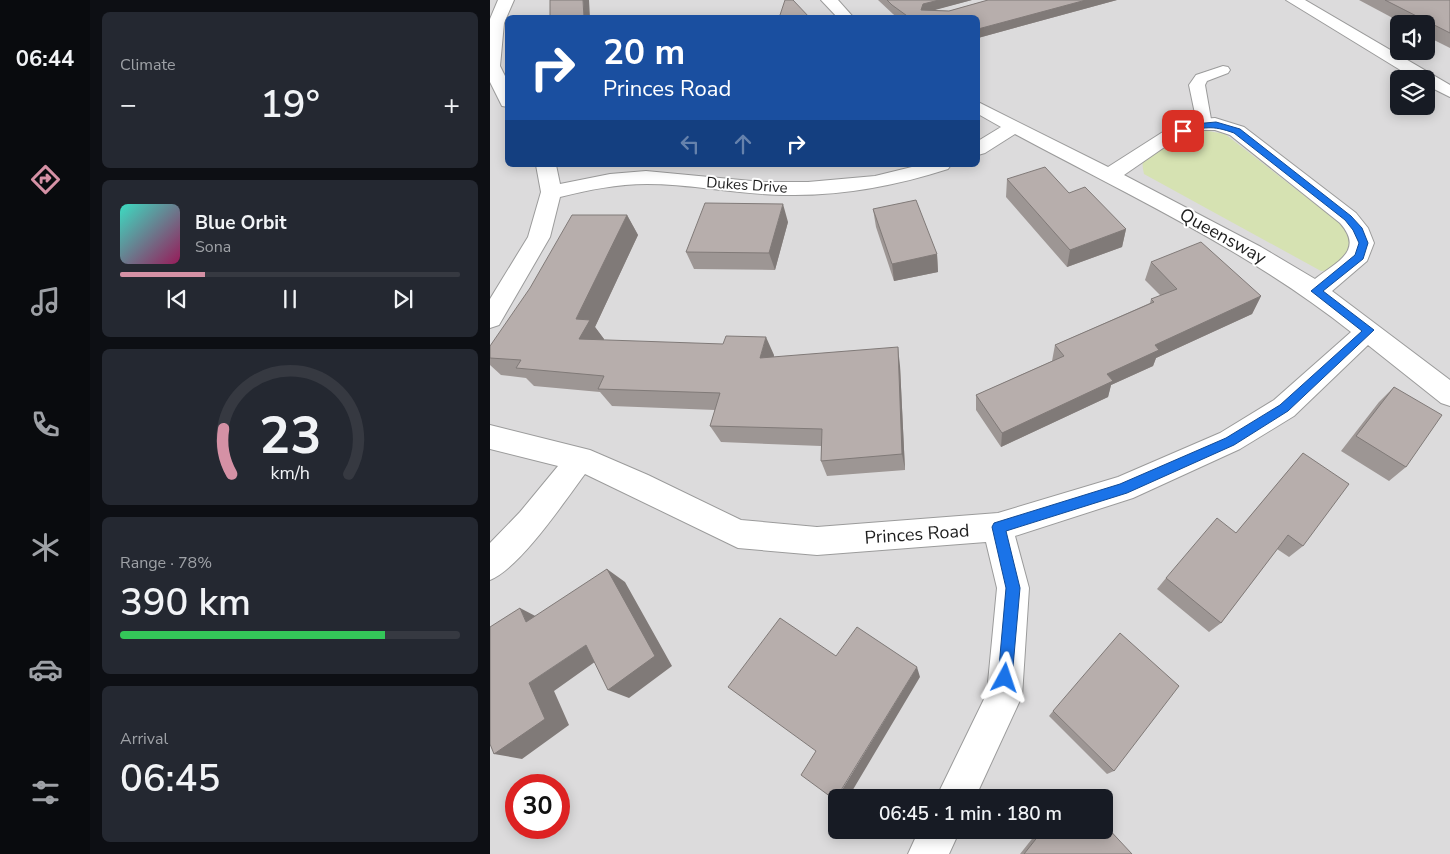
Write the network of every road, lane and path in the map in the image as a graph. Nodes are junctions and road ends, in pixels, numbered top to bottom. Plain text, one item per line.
1 (506, 0) edge
2 (829, 0) edge
3 (1294, 0) edge
4 (844, 15) edge
5 (490, 66) edge
6 (1223, 70) dead end
7 (1450, 92) edge
8 (505, 96) edge
9 (980, 108) edge
10 (1204, 125) junction
11 (1014, 127) junction
12 (980, 149) edge
13 (546, 167) edge
14 (935, 167) edge
15 (1109, 176) junction
16 (551, 192) junction
17 (1316, 291) junction
18 (490, 319) edge
19 (1369, 330) junction
20 (1450, 395) edge
21 (490, 437) edge
22 (580, 459) junction
23 (998, 527) junction
24 (490, 565) edge
25 (959, 789) edge
26 (936, 839) edge
27 (928, 854) edge

1 - 5 street
2 - 4 street
3 - 7 street
5 - 8 street
6 - 10 lane
9 - 11 street, Queensway
10 - 15 street
10 - 17 street
11 - 12 street
11 - 15 street, Queensway
13 - 16 street
14 - 16 street, Dukes Drive
15 - 17 street, Queensway
16 - 18 street
17 - 19 street, Queensway
19 - 20 street, Queensway
19 - 23 street, Princes Road
21 - 22 street, Princes Road
22 - 23 street, Princes Road
22 - 24 street
23 - 25 street
26 - 27 street

